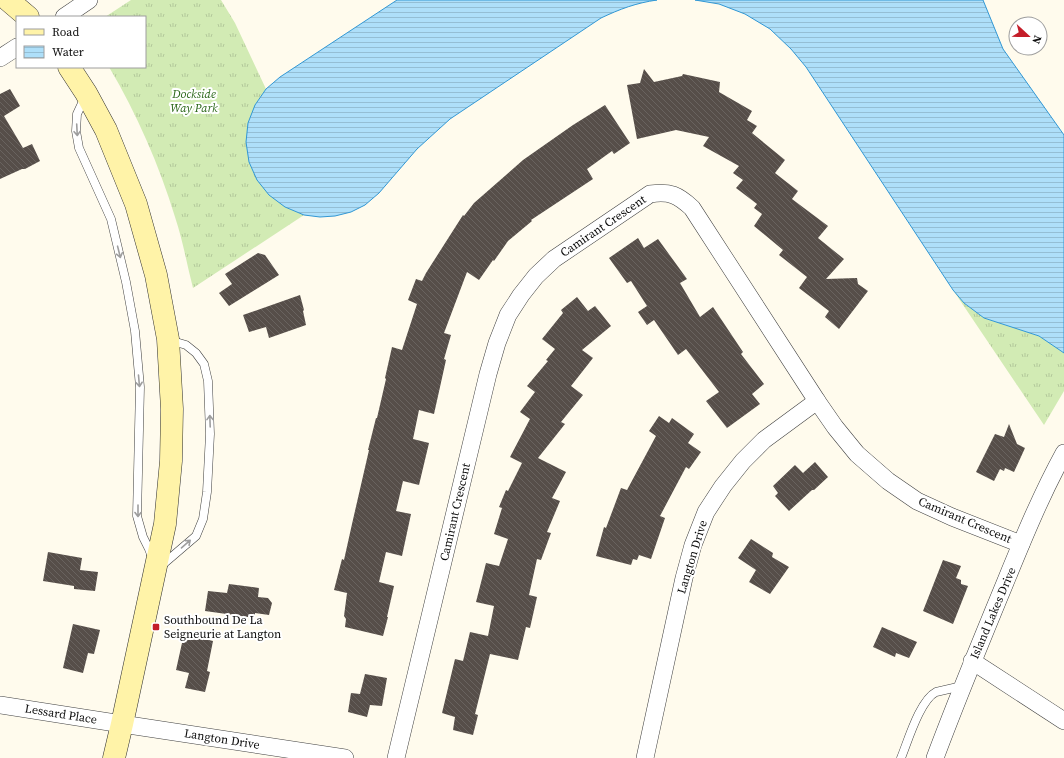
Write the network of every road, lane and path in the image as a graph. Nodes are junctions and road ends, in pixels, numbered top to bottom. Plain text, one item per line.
1 (8, 0) edge
2 (29, 0) edge
3 (89, 0) edge
4 (27, 16) edge
5 (37, 16) edge
6 (65, 16) edge
7 (16, 48) edge
8 (0, 58) edge
9 (70, 68) edge
10 (86, 94) junction
11 (168, 340) junction
12 (817, 401) junction
13 (1064, 453) edge
14 (1021, 544) junction
15 (156, 570) junction
16 (972, 661) junction
17 (962, 686) junction
18 (0, 705) edge
19 (1064, 720) edge
20 (122, 724) junction
21 (114, 758) edge
22 (345, 758) edge
23 (396, 758) edge
24 (645, 758) edge
25 (901, 758) edge
26 (935, 758) edge

1 - 4 street
2 - 5 street
3 - 6 street
7 - 8 street
9 - 10 street
10 - 11 street
10 -> 15 lane
11 - 15 street
15 -> 11 lane
12 - 14 street, Camirant Crescent
12 - 23 street, Camirant Crescent
12 - 24 street, Langton Drive
13 - 14 street, Island Lakes Drive
14 - 16 street, Island Lakes Drive
15 - 20 street
16 - 17 street, Island Lakes Drive
16 - 19 street
17 - 25 lane
17 - 26 street, Island Lakes Drive
18 - 20 street, Lessard Place
20 - 21 street
20 - 22 street, Langton Drive

